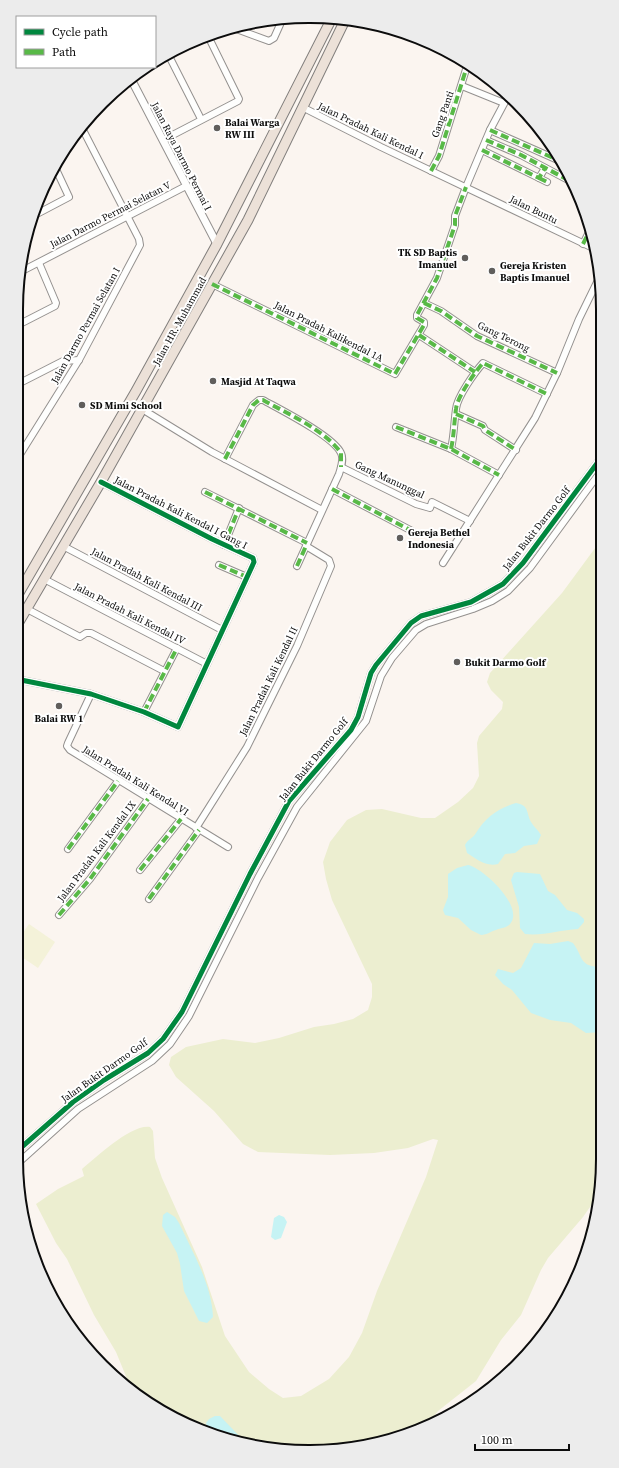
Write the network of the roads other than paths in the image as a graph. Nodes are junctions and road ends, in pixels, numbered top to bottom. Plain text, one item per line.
1 (329, 24) edge
2 (280, 25) edge
3 (343, 25) edge
4 (243, 31) edge
5 (210, 41) edge
6 (170, 59) edge
7 (466, 69) edge
8 (133, 83) edge
9 (462, 86) junction
10 (506, 101) edge
11 (302, 107) junction
12 (201, 119) junction
13 (490, 130) junction
14 (85, 132) edge
15 (163, 140) junction
16 (486, 140) junction
17 (482, 150) junction
18 (553, 158) edge
19 (545, 168) junction
20 (431, 171) junction
21 (561, 173) edge
22 (57, 175) edge
23 (539, 178) junction
24 (547, 182) dead end
25 (186, 186) junction
26 (466, 187) junction
27 (40, 212) edge
28 (128, 216) junction
29 (586, 237) edge
30 (217, 244) junction
31 (583, 244) junction
32 (588, 246) edge
33 (39, 263) junction
34 (26, 269) edge
35 (212, 284) junction
36 (595, 287) edge
37 (424, 303) junction
38 (23, 322) edge
39 (169, 331) junction
40 (419, 335) junction
41 (182, 338) junction
42 (79, 360) junction
43 (476, 372) junction
44 (557, 373) junction
45 (23, 381) edge
46 (547, 394) junction
47 (142, 409) junction
48 (456, 414) junction
49 (396, 427) dead end
50 (102, 449) junction
51 (23, 450) edge
52 (451, 450) junction
53 (516, 450) junction
54 (115, 455) junction
55 (225, 459) junction
56 (596, 465) edge
57 (341, 467) junction
58 (92, 468) junction
59 (499, 475) junction
60 (103, 478) junction
61 (596, 478) edge
62 (332, 489) junction
63 (205, 492) dead end
64 (239, 508) junction
65 (322, 510) junction
66 (470, 521) junction
67 (412, 531) dead end
68 (224, 545) junction
69 (307, 545) junction
70 (63, 546) junction
71 (443, 562) dead end
72 (220, 565) dead end
73 (297, 566) dead end
74 (247, 577) junction
75 (44, 579) junction
76 (23, 586) edge
77 (27, 609) junction
78 (23, 616) edge
79 (222, 630) junction
80 (177, 648) junction
81 (207, 664) junction
82 (164, 671) junction
83 (23, 680) edge
84 (91, 694) junction
85 (144, 712) junction
86 (118, 781) junction
87 (148, 800) junction
88 (181, 819) junction
89 (197, 829) junction
90 (228, 847) dead end
91 (68, 849) dead end
92 (140, 870) dead end
93 (149, 899) dead end
94 (59, 915) dead end
95 (23, 1146) edge
96 (23, 1159) edge

1 - 30 main road, Jalan HR. Muhammad
2 - 4 street
3 - 11 main road, Jalan HR. Muhammad
5 - 12 street
6 - 12 street
7 - 9 street, Gang Panti
8 - 15 street, Jalan Raya Darmo Permai I
9 - 10 street
9 - 20 street, Gang Panti
10 - 13 street
11 - 20 street, Jalan Pradah Kali Kendal I
11 - 35 main road, Jalan HR. Muhammad
12 - 15 street
13 - 16 street
13 - 18 street
14 - 28 street
15 - 25 street, Jalan Raya Darmo Permai I
16 - 17 street
16 - 19 street
17 - 23 street
17 - 26 street
19 - 21 street
19 - 23 street
20 - 26 street, Jalan Pradah Kali Kendal I
22 - 27 street
23 - 24 street
25 - 28 street, Jalan Darmo Permai Selatan V
25 - 30 street, Jalan Raya Darmo Permai I
26 - 31 street, Jalan Buntu
26 - 37 street
28 - 33 street, Jalan Darmo Permai Selatan V
28 - 42 street, Jalan Darmo Permai Selatan I
29 - 31 street
30 - 39 main road, Jalan HR. Muhammad
31 - 32 street, Jalan Buntu
33 - 34 street, Jalan Darmo Permai Selatan V
33 - 38 street
35 - 40 street, Jalan Pradah Kalikendal 1A
35 - 41 main road, Jalan HR. Muhammad
36 - 44 street
37 - 40 street
37 - 44 street, Gang Terong
39 - 41 main road
39 - 50 main road, Jalan HR. Muhammad
40 - 43 street
41 - 47 main road, Jalan HR. Muhammad
42 - 45 street
42 - 51 street, Jalan Darmo Permai Selatan I
43 - 46 street
43 - 48 street
44 - 46 street
46 - 53 street
47 - 54 main road, Jalan HR. Muhammad
47 - 55 street
48 - 52 street
48 - 53 street
49 - 52 street
50 - 54 main road
50 - 58 main road, Jalan HR. Muhammad
52 - 59 street
53 - 59 street
54 - 60 main road, Jalan HR. Muhammad
55 - 57 street
55 - 65 street
56 - 95 street, Jalan Bukit Darmo Golf
57 - 62 street
57 - 66 street, Gang Manunggal
58 - 60 main road
58 - 76 main road, Jalan HR. Muhammad
59 - 66 street
60 - 68 street, Jalan Pradah Kali Kendal I Gang I
60 - 70 main road, Jalan HR. Muhammad
61 - 96 street, Jalan Bukit Darmo Golf
62 - 65 street
62 - 67 street
63 - 64 street, Jalan Pradah Kali Kendal II
64 - 68 street
64 - 69 street, Jalan Pradah Kali Kendal II
65 - 69 street
66 - 71 street
68 - 74 street, Jalan Pradah Kali Kendal I Gang I
69 - 73 street
69 - 89 street, Jalan Pradah Kali Kendal II
70 - 75 main road, Jalan HR. Muhammad
70 - 79 street, Jalan Pradah Kali Kendal III
72 - 74 street
74 - 79 street
75 - 77 main road, Jalan HR. Muhammad
75 - 80 street, Jalan Pradah Kali Kendal IV
77 - 78 main road, Jalan HR. Muhammad
77 - 82 street
79 - 81 street
80 - 81 street, Jalan Pradah Kali Kendal IV
80 - 82 street
81 - 85 street
82 - 85 street
83 - 84 street
84 - 85 street
84 - 86 street, Jalan Pradah Kali Kendal VI
86 - 87 street, Jalan Pradah Kali Kendal VI
86 - 91 street
87 - 88 street, Jalan Pradah Kali Kendal VI
87 - 94 street, Jalan Pradah Kali Kendal IX
88 - 89 street, Jalan Pradah Kali Kendal VI
88 - 92 street
89 - 90 street, Jalan Pradah Kali Kendal VI
89 - 93 street, Jalan Pradah Kali Kendal II

